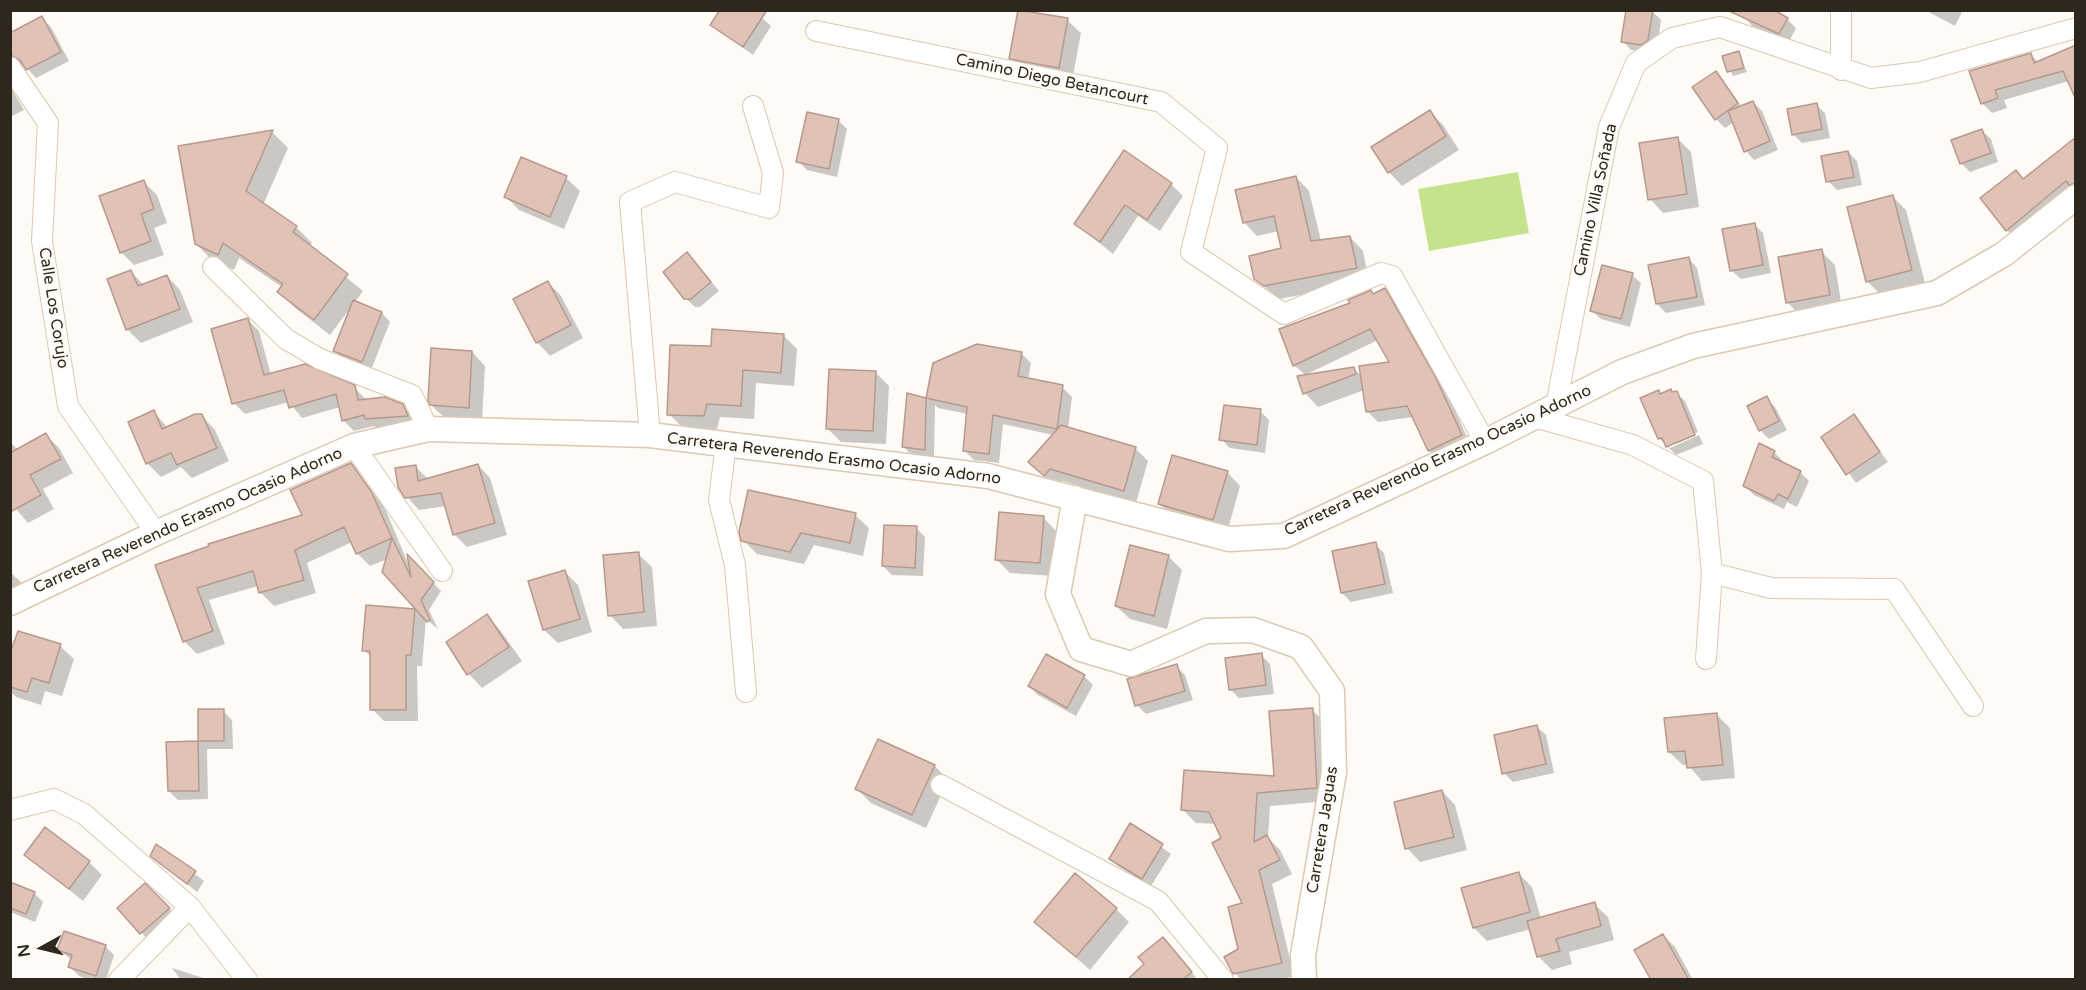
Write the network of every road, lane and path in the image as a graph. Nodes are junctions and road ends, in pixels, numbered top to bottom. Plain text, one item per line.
1 (1841, 10) edge
2 (2076, 28) edge
3 (816, 31) dead end
4 (10, 67) edge
5 (1840, 70) junction
6 (753, 106) dead end
7 (2076, 196) edge
8 (213, 267) dead end
9 (1556, 406) junction
10 (1534, 417) junction
11 (428, 429) junction
12 (650, 435) junction
13 (1485, 442) junction
14 (726, 444) junction
15 (354, 446) junction
16 (1075, 498) junction
17 (156, 533) junction
18 (442, 571) dead end
19 (1712, 573) junction
20 (10, 603) edge
21 (1706, 659) dead end
22 (746, 692) dead end
23 (1973, 706) dead end
24 (941, 785) dead end
25 (10, 810) edge
26 (190, 907) junction
27 (119, 980) edge
28 (247, 980) edge
29 (1223, 980) edge
30 (1304, 980) edge

1 - 5 street
2 - 5 street, Camino Villa Soñada
3 - 13 street, Camino Diego Betancourt
4 - 17 street, Calle Los Corujo
5 - 9 street, Camino Villa Soñada
6 - 12 street
7 - 9 street, Carretera Reverendo Erasmo Ocasio Adorno
8 - 11 street
9 - 10 street, Carretera Reverendo Erasmo Ocasio Adorno
10 - 13 street, Carretera Reverendo Erasmo Ocasio Adorno
10 - 19 street
11 - 12 street, Carretera Reverendo Erasmo Ocasio Adorno
11 - 15 street, Carretera Reverendo Erasmo Ocasio Adorno
12 - 14 street, Carretera Reverendo Erasmo Ocasio Adorno
13 - 16 street, Carretera Reverendo Erasmo Ocasio Adorno
14 - 16 street, Carretera Reverendo Erasmo Ocasio Adorno
14 - 22 street
15 - 17 street, Carretera Reverendo Erasmo Ocasio Adorno
15 - 18 street
16 - 30 street, Carretera Jaguas
17 - 20 street, Carretera Reverendo Erasmo Ocasio Adorno
19 - 21 street
19 - 23 street
24 - 29 street
25 - 26 street
26 - 27 street
26 - 28 street

